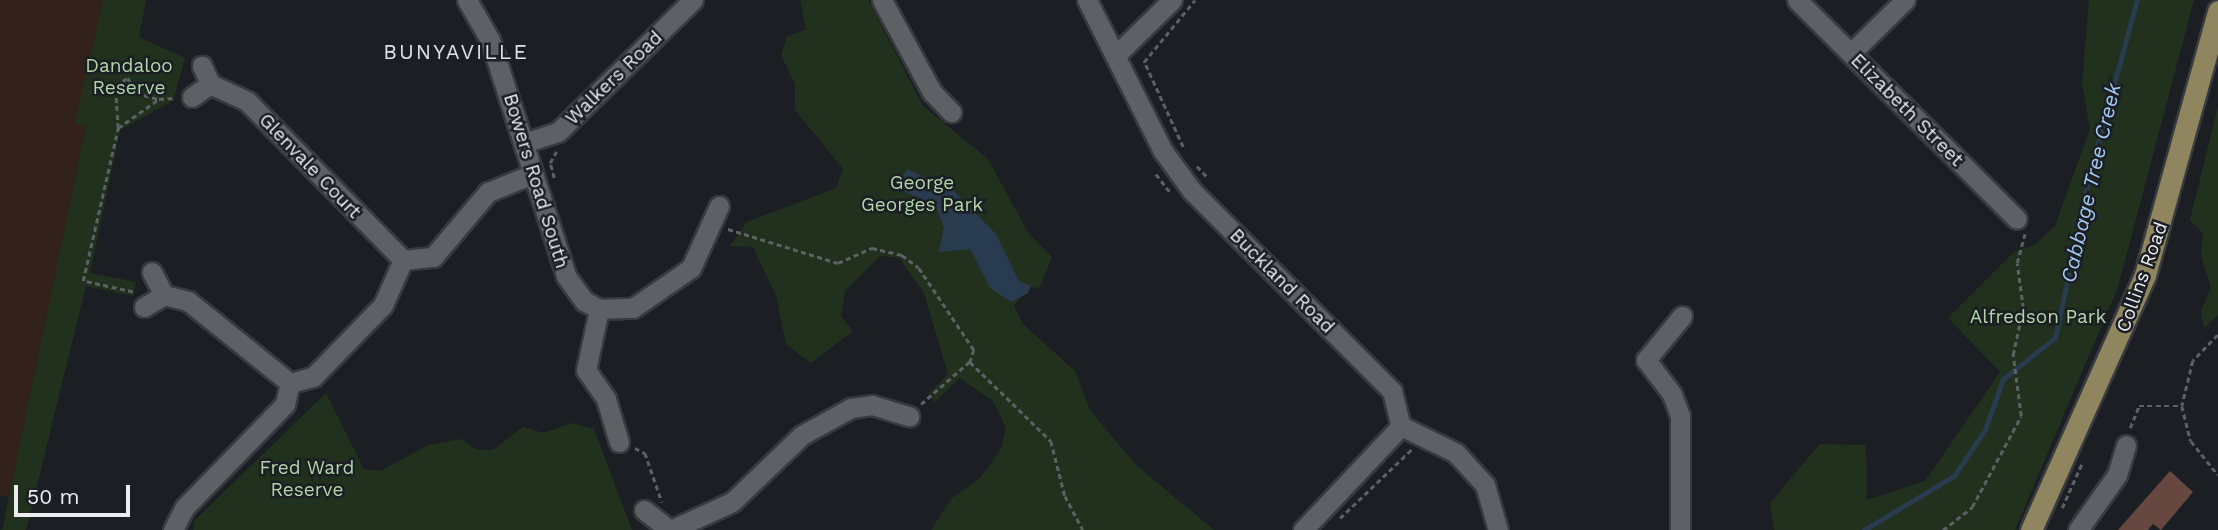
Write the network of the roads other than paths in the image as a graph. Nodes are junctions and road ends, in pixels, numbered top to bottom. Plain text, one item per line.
1 (467, 0) edge
2 (693, 0) edge
3 (882, 0) edge
4 (1087, 0) edge
5 (1172, 0) edge
6 (1797, 0) edge
7 (1905, 0) edge
8 (2218, 11) edge
9 (1851, 53) junction
10 (1115, 56) junction
11 (202, 66) dead end
12 (210, 84) junction
13 (192, 97) road end
14 (951, 112) dead end
15 (527, 142) junction
16 (533, 174) junction
17 (716, 214) road end
18 (2017, 219) road end
19 (402, 260) junction
20 (152, 272) dead end
21 (164, 295) junction
22 (144, 307) road end
23 (599, 309) junction
24 (1682, 316) dead end
25 (290, 383) junction
26 (909, 416) road end
27 (1401, 426) junction
28 (619, 442) road end
29 (2126, 445) road end
30 (644, 510) dead end
31 (668, 528) edge
32 (173, 530) edge
33 (1303, 530) edge
34 (1498, 530) edge
35 (1681, 530) edge
36 (2031, 530) edge
37 (2078, 530) edge

1 - 15 street, Bowers Road South
2 - 15 street, Walkers Road
3 - 14 street
4 - 10 street, Buckland Road
5 - 10 street
6 - 9 street, Elizabeth Street
7 - 9 street
8 - 36 main road, Collins Road
9 - 18 street, Elizabeth Street
10 - 27 street, Buckland Road
11 - 12 street
12 - 13 street
12 - 19 street, Glenvale Court
15 - 16 street, Bowers Road South
16 - 19 street
16 - 23 street, Bowers Road South
17 - 23 street
19 - 25 street
20 - 21 street
21 - 22 street
21 - 25 street
23 - 28 street
24 - 35 street
25 - 32 street
26 - 31 street
27 - 33 street
27 - 34 street
29 - 37 street
30 - 31 street

